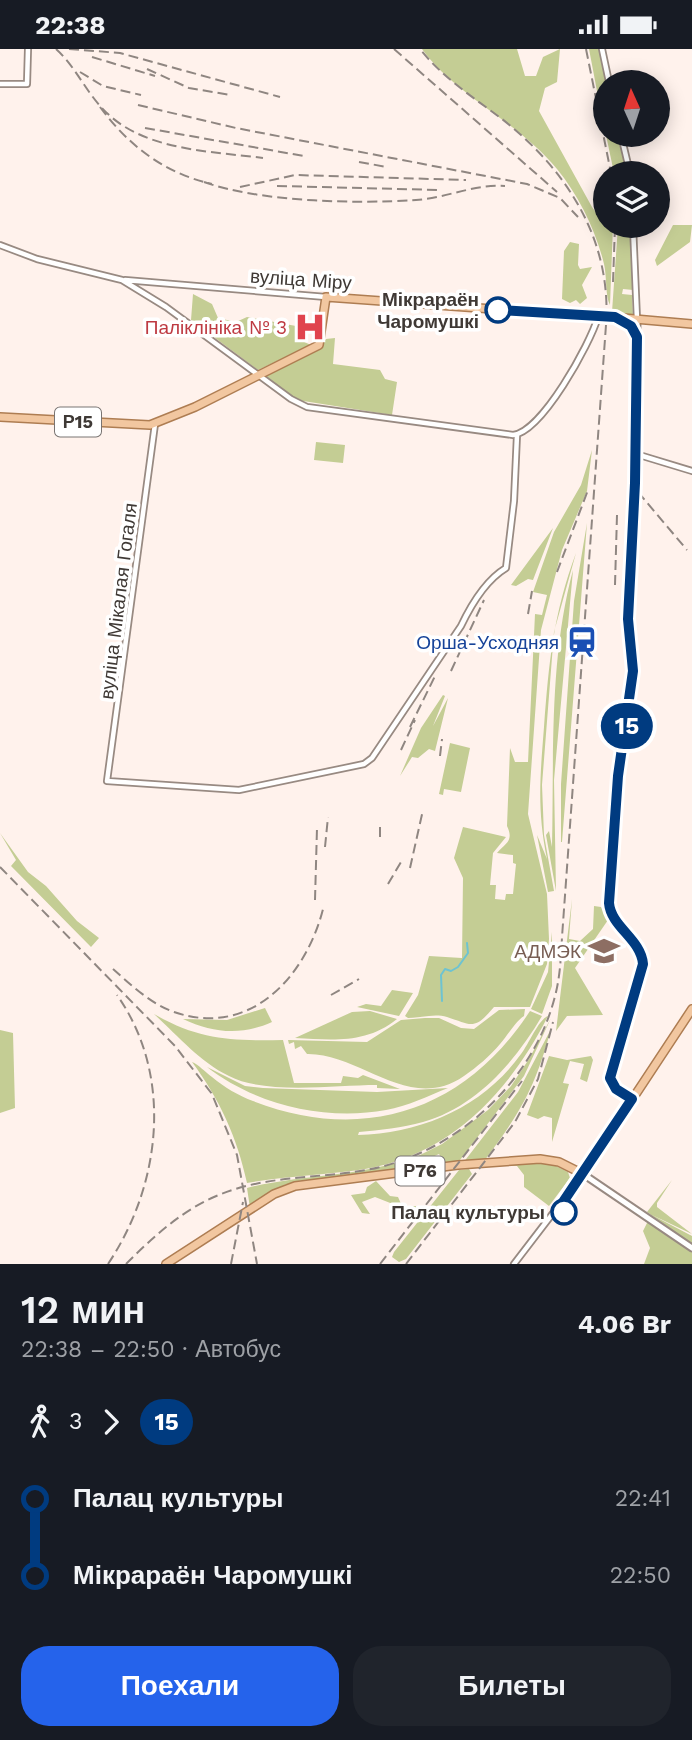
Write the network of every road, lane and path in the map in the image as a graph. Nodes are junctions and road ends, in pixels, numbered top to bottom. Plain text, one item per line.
1 (28, 49) edge
2 (602, 49) edge
3 (606, 70) edge
4 (0, 85) edge
5 (634, 238) edge
6 (0, 245) edge
7 (122, 280) junction
8 (143, 283) junction
9 (153, 284) junction
10 (143, 292) junction
11 (326, 297) junction
12 (158, 301) junction
13 (608, 317) junction
14 (637, 319) junction
15 (692, 324) edge
16 (637, 337) junction
17 (258, 376) junction
18 (0, 417) edge
19 (155, 424) junction
20 (517, 435) junction
21 (636, 454) junction
22 (692, 471) edge
23 (692, 1009) edge
24 (632, 1099) junction
25 (583, 1174) junction
26 (692, 1248) edge
27 (166, 1264) edge
28 (513, 1264) edge

1 - 4 street
2 - 3 street
5 - 14 street
6 - 7 street
7 - 8 street, вуліца Міру
7 - 10 street
8 - 9 street, вуліца Міру
8 - 10 street
9 - 11 street, вуліца Міру
9 - 12 street
10 - 12 street
11 - 13 main road, вуліца Міру
11 - 17 main road, Р15
12 - 17 street
13 - 14 main road, вуліца Міру
13 - 16 main road
13 - 20 street
14 - 15 main road, вуліца Міру
14 - 16 main road
16 - 21 main road
17 - 19 main road, Р15
17 - 20 street
18 - 19 main road, Р15
19 - 20 street, вуліца Мікалая Гогаля
21 - 22 street
21 - 24 main road
23 - 24 main road
24 - 25 main road
25 - 26 main road
25 - 27 main road, Р76
25 - 28 street

